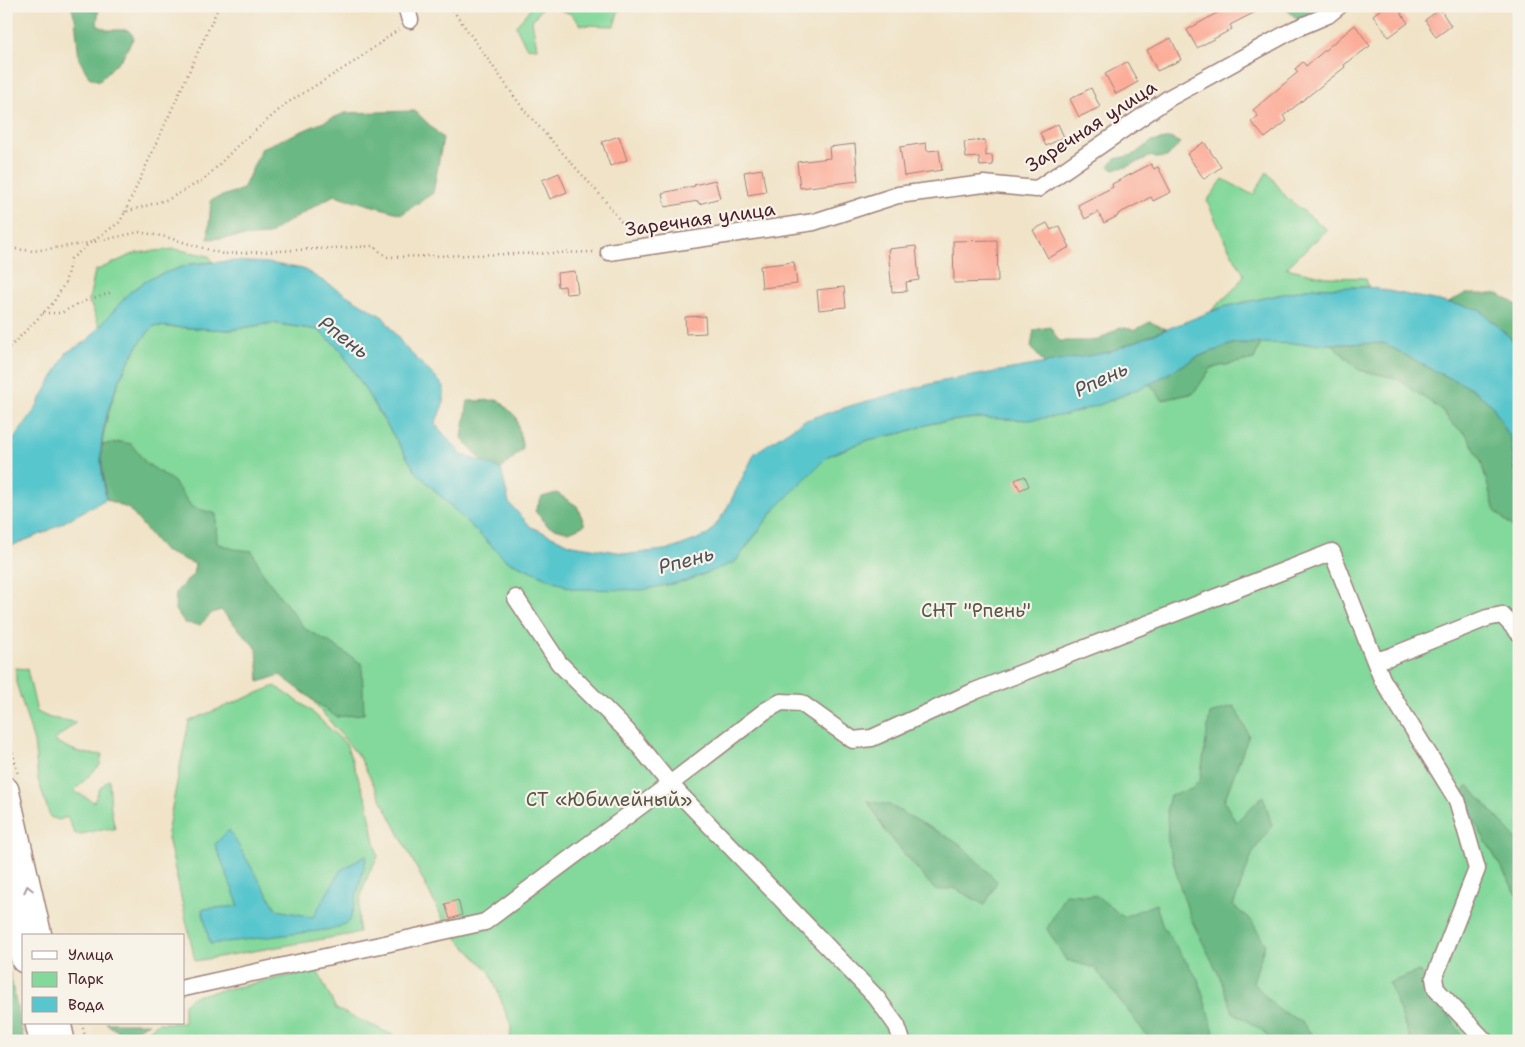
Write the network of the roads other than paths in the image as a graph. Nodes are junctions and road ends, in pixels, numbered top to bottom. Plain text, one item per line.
1 (1339, 6) edge
2 (609, 252) road end
3 (516, 598) dead end
4 (1519, 634) edge
5 (1375, 661) junction
6 (670, 784) junction
7 (6, 790) edge
8 (6, 880) edge
9 (39, 934) edge
10 (22, 951) edge
11 (185, 988) edge
12 (38, 1024) edge
13 (58, 1024) edge
14 (42, 1041) edge
15 (62, 1041) edge
16 (902, 1041) edge
17 (1485, 1041) edge

1 - 2 street, Заречная улица
3 - 6 street
4 - 5 street
5 - 6 street
5 - 17 street
6 - 11 street
6 - 16 street
9 -> 7 highway
8 - 10 highway
12 - 14 highway
13 - 15 highway

